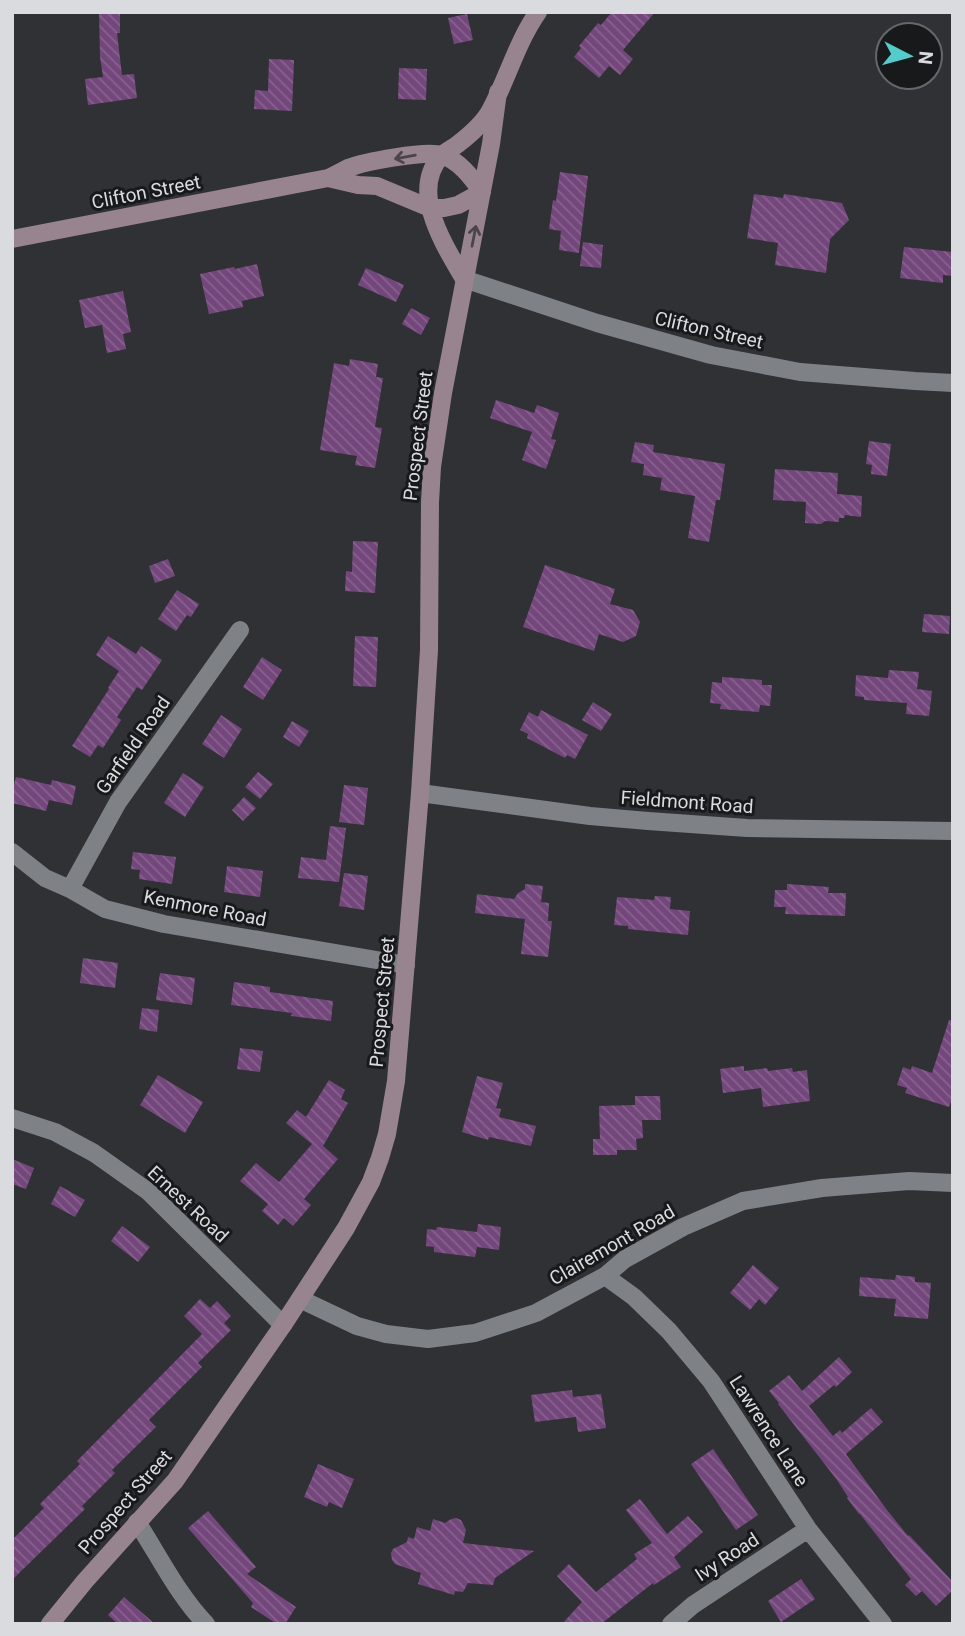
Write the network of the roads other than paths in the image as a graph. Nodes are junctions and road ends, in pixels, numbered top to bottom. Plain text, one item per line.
1 (538, 12) edge
2 (498, 92) junction
3 (442, 155) junction
4 (328, 178) junction
5 (482, 192) junction
6 (430, 208) junction
7 (12, 239) edge
8 (464, 279) junction
9 (953, 383) edge
10 (240, 630) dead end
11 (420, 793) junction
12 (953, 831) edge
13 (12, 852) edge
14 (70, 889) junction
15 (406, 965) junction
16 (12, 1118) edge
17 (953, 1183) edge
18 (605, 1276) junction
19 (300, 1299) junction
20 (283, 1325) junction
21 (137, 1522) junction
22 (808, 1529) junction
23 (50, 1624) edge
24 (206, 1624) edge
25 (671, 1624) edge
26 (883, 1624) edge

1 - 2 street, Prospect Street
2 - 3 street, Prospect Street
2 - 5 street, Prospect Street
3 -> 4 street, Clifton Street
3 - 5 street
3 - 6 street, Prospect Street
4 - 6 street, Clifton Street
4 - 7 street, Clifton Street
5 - 6 street
8 -> 5 street, Prospect Street
6 - 8 street, Prospect Street
8 - 9 street, Clifton Street
8 - 11 street, Prospect Street
10 - 14 street, Garfield Road
11 - 12 street, Fieldmont Road
11 - 15 street, Prospect Street
13 - 14 street, Kenmore Road
14 - 15 street, Kenmore Road
15 - 19 street, Prospect Street
16 - 20 street, Ernest Road
17 - 18 street, Clairemont Road
18 - 19 street, Clairemont Road
18 - 22 street, Lawrence Lane
19 - 20 street, Prospect Street
20 - 21 street, Prospect Street
21 - 23 street, Prospect Street
21 - 24 street
22 - 25 street, Ivy Road
22 - 26 street, Lawrence Lane

